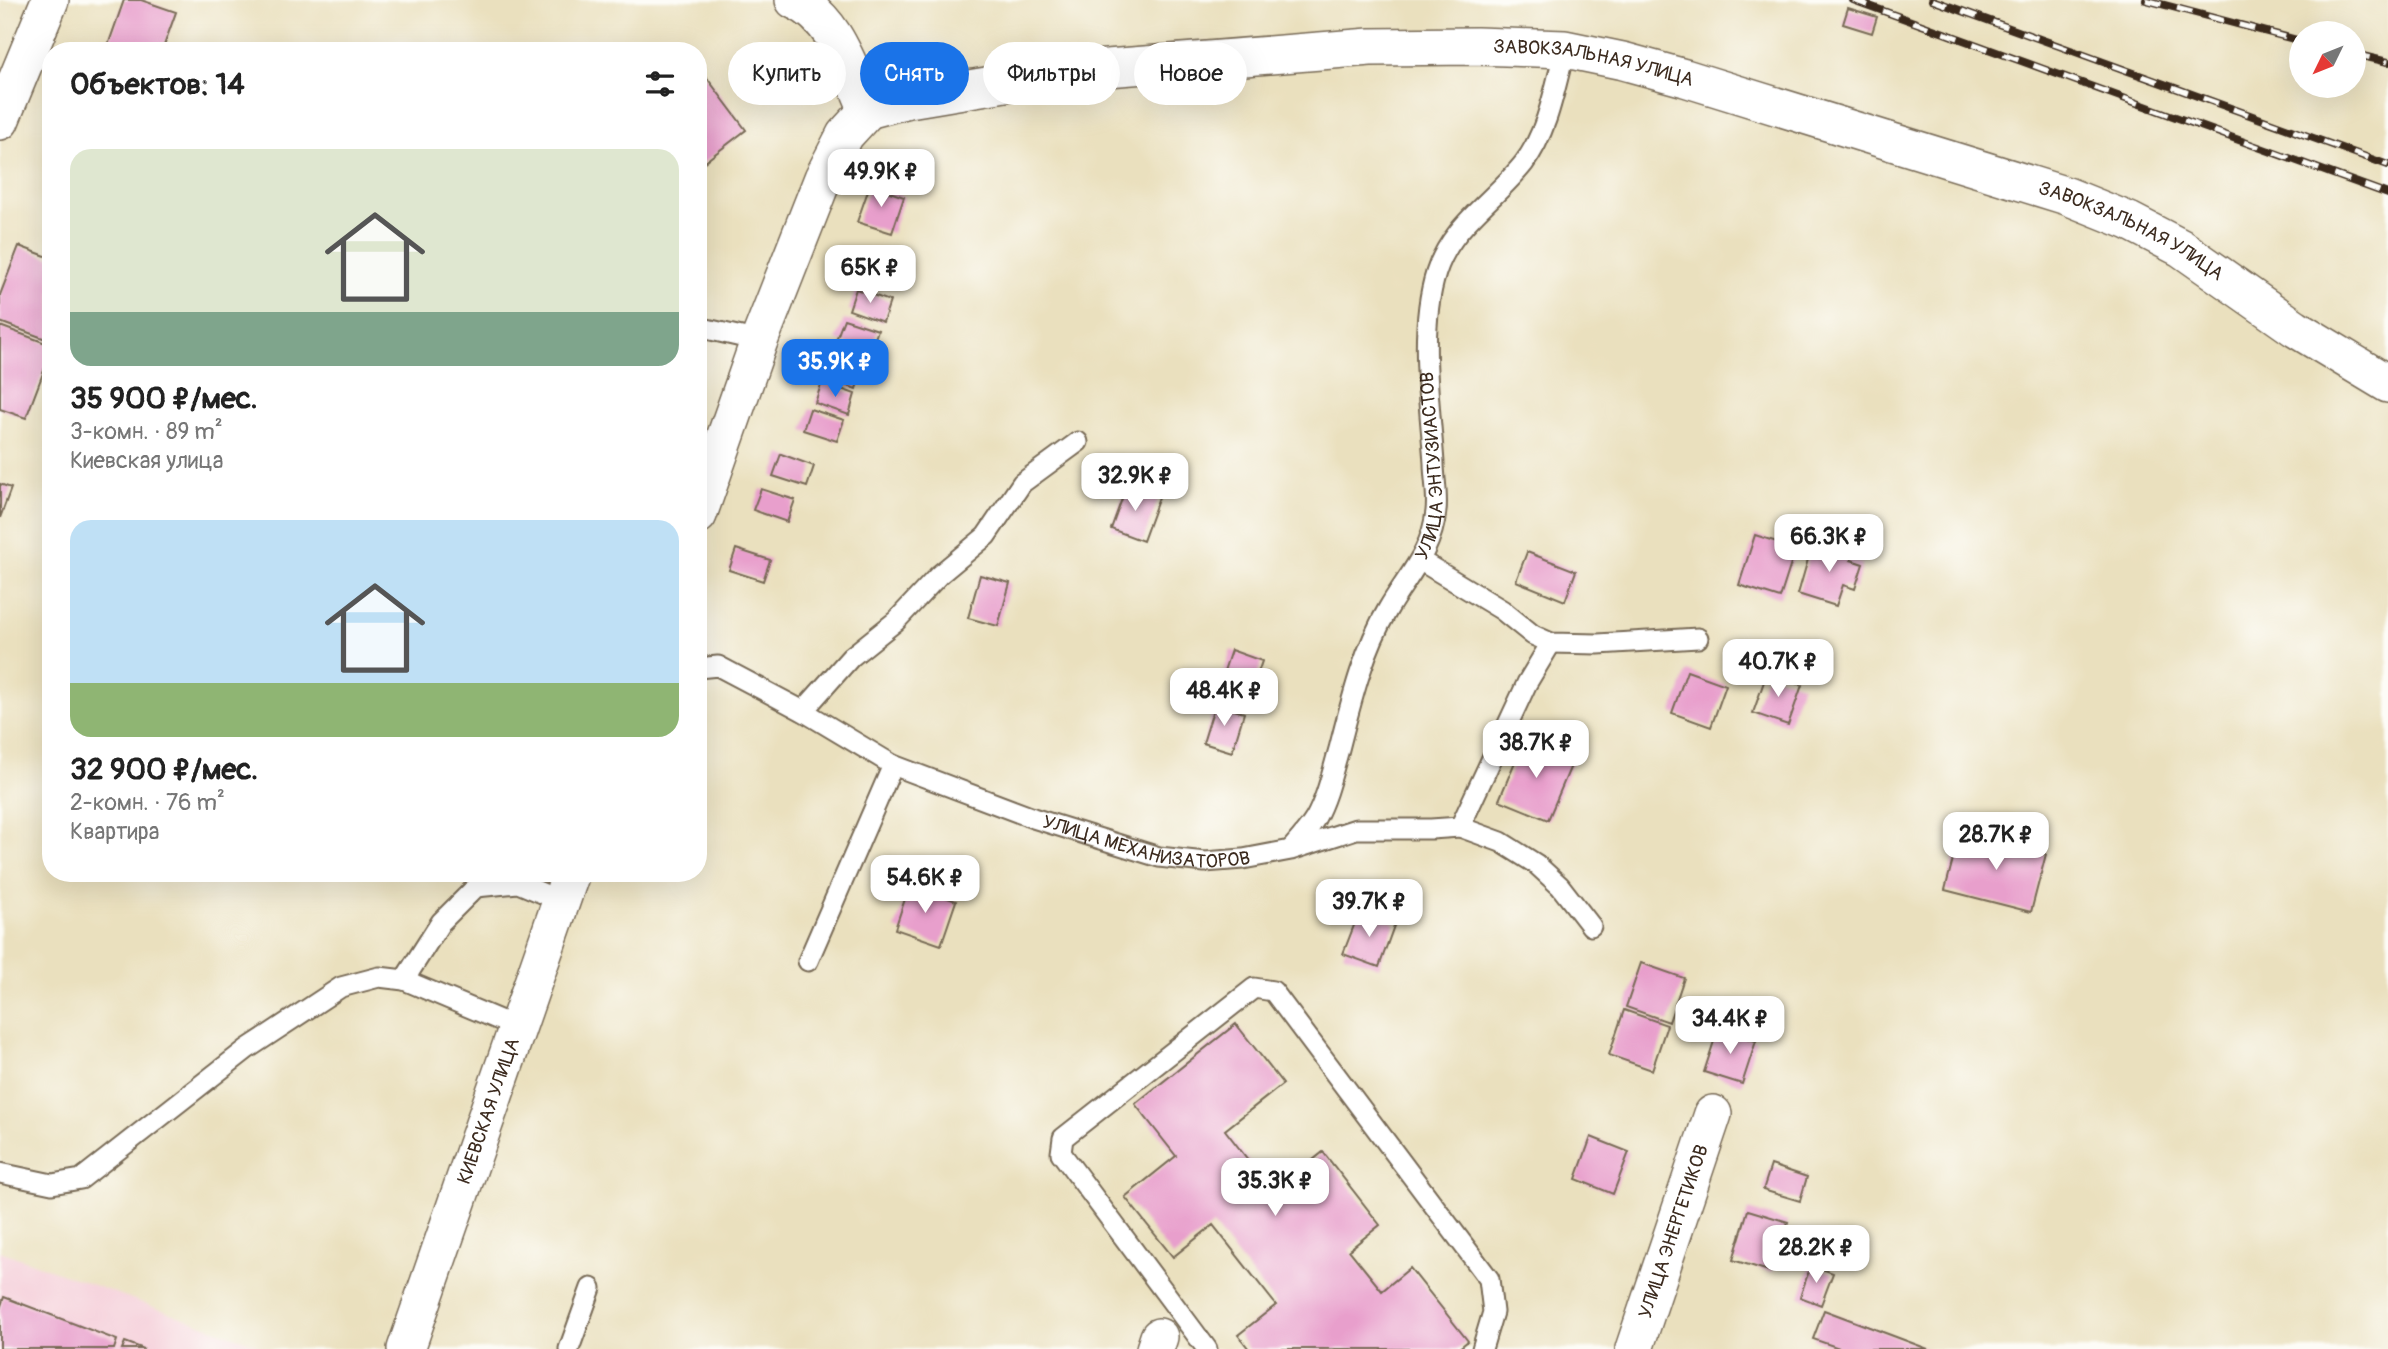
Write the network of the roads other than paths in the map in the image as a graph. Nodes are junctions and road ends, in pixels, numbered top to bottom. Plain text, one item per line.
1 (50, 0) edge
2 (794, 0) edge
3 (1565, 49) junction
4 (868, 110) junction
5 (0, 121) edge
6 (707, 329) edge
7 (759, 341) junction
8 (2388, 384) edge
9 (1078, 442) dead end
10 (707, 489) edge
11 (1421, 561) junction
12 (1698, 638) dead end
13 (1551, 643) junction
14 (707, 667) edge
15 (803, 710) junction
16 (893, 765) junction
17 (1460, 827) junction
18 (1291, 850) junction
19 (566, 887) edge
20 (1591, 926) dead end
21 (808, 961) dead end
22 (404, 980) junction
23 (516, 1027) junction
24 (1713, 1114) dead end
25 (0, 1173) edge
26 (591, 1287) dead end
27 (1165, 1333) edge
28 (407, 1349) edge
29 (569, 1349) edge
30 (1207, 1349) edge
31 (1482, 1349) edge
32 (1634, 1349) edge

1 - 5 street
2 - 4 street
3 - 4 street, ЗАВОКЗАЛЬНАЯ УЛИЦА
3 - 8 street, ЗАВОКЗАЛЬНАЯ УЛИЦА
3 - 11 lane, УЛИЦА ЭНТУЗИАСТОВ
4 - 7 street
6 - 7 lane
7 - 10 street
9 - 15 lane
11 - 13 lane
11 - 18 lane, УЛИЦА ЭНТУЗИАСТОВ
12 - 13 lane
13 - 17 lane
14 - 15 lane, УЛИЦА МЕХАНИЗАТОРОВ
15 - 16 lane, УЛИЦА МЕХАНИЗАТОРОВ
16 - 18 lane, УЛИЦА МЕХАНИЗАТОРОВ
16 - 21 lane
17 - 18 lane, УЛИЦА МЕХАНИЗАТОРОВ
17 - 20 lane, УЛИЦА МЕХАНИЗАТОРОВ
19 - 22 lane
19 - 23 street, КИЕВСКАЯ УЛИЦА
22 - 23 lane
22 - 25 lane
23 - 28 street, КИЕВСКАЯ УЛИЦА
24 - 32 street, УЛИЦА ЭНЕРГЕТИКОВ
26 - 29 lane
27 - 30 lane
27 - 31 lane

